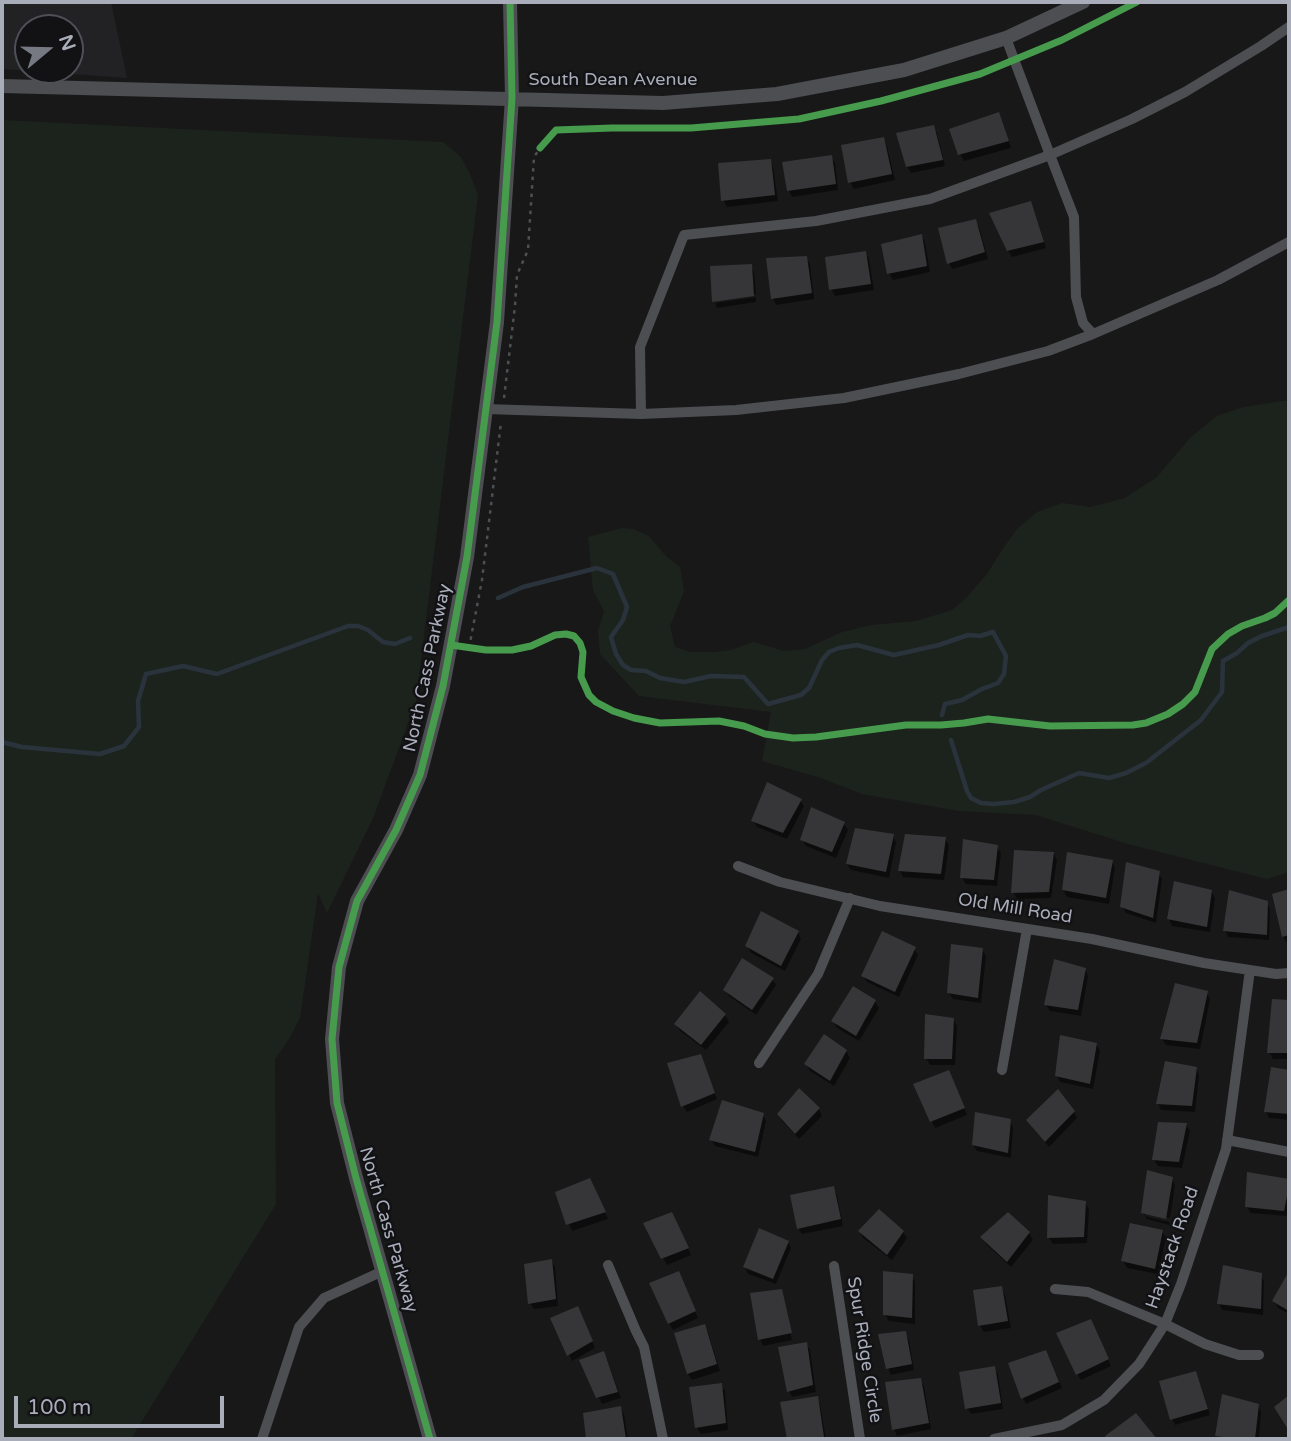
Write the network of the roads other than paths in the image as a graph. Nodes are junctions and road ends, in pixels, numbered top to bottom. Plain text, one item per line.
1 (510, 2) edge
2 (1083, 2) edge
3 (1289, 27) edge
4 (1006, 38) junction
5 (2, 86) edge
6 (512, 98) junction
7 (1050, 155) junction
8 (1289, 242) edge
9 (1093, 334) junction
10 (486, 410) junction
11 (641, 414) junction
12 (738, 866) dead end
13 (850, 898) junction
14 (1027, 929) junction
15 (1250, 970) junction
16 (1289, 973) edge
17 (759, 1063) dead end
18 (1002, 1070) dead end
19 (1227, 1140) junction
20 (1289, 1152) edge
21 (608, 1265) dead end
22 (834, 1266) dead end
23 (383, 1271) junction
24 (1055, 1289) dead end
25 (1165, 1324) junction
26 (1259, 1355) dead end
27 (262, 1439) edge
28 (430, 1439) edge
29 (663, 1439) edge
30 (860, 1439) edge
31 (994, 1439) edge

1 - 6 street, North Cass Parkway
2 - 4 street, South Dean Avenue
3 - 7 street
4 - 6 street, South Dean Avenue
4 - 7 street
5 - 6 street, South Dean Avenue
6 - 10 street, North Cass Parkway
7 - 9 street
7 - 11 street
8 - 9 street
9 - 11 street
10 - 11 street
10 - 23 street, North Cass Parkway
12 - 13 street, Old Mill Road
13 - 14 street, Old Mill Road
13 - 17 street
14 - 15 street, Old Mill Road
14 - 18 street
15 - 16 street, Old Mill Road
15 - 19 street, Haystack Road
19 - 20 street
19 - 25 street, Haystack Road
21 - 29 street
22 - 30 street, Spur Ridge Circle
23 - 27 street, North Cass Parkway
23 - 28 street, North Cass Parkway
24 - 25 street
25 - 26 street
25 - 31 street, Haystack Road

